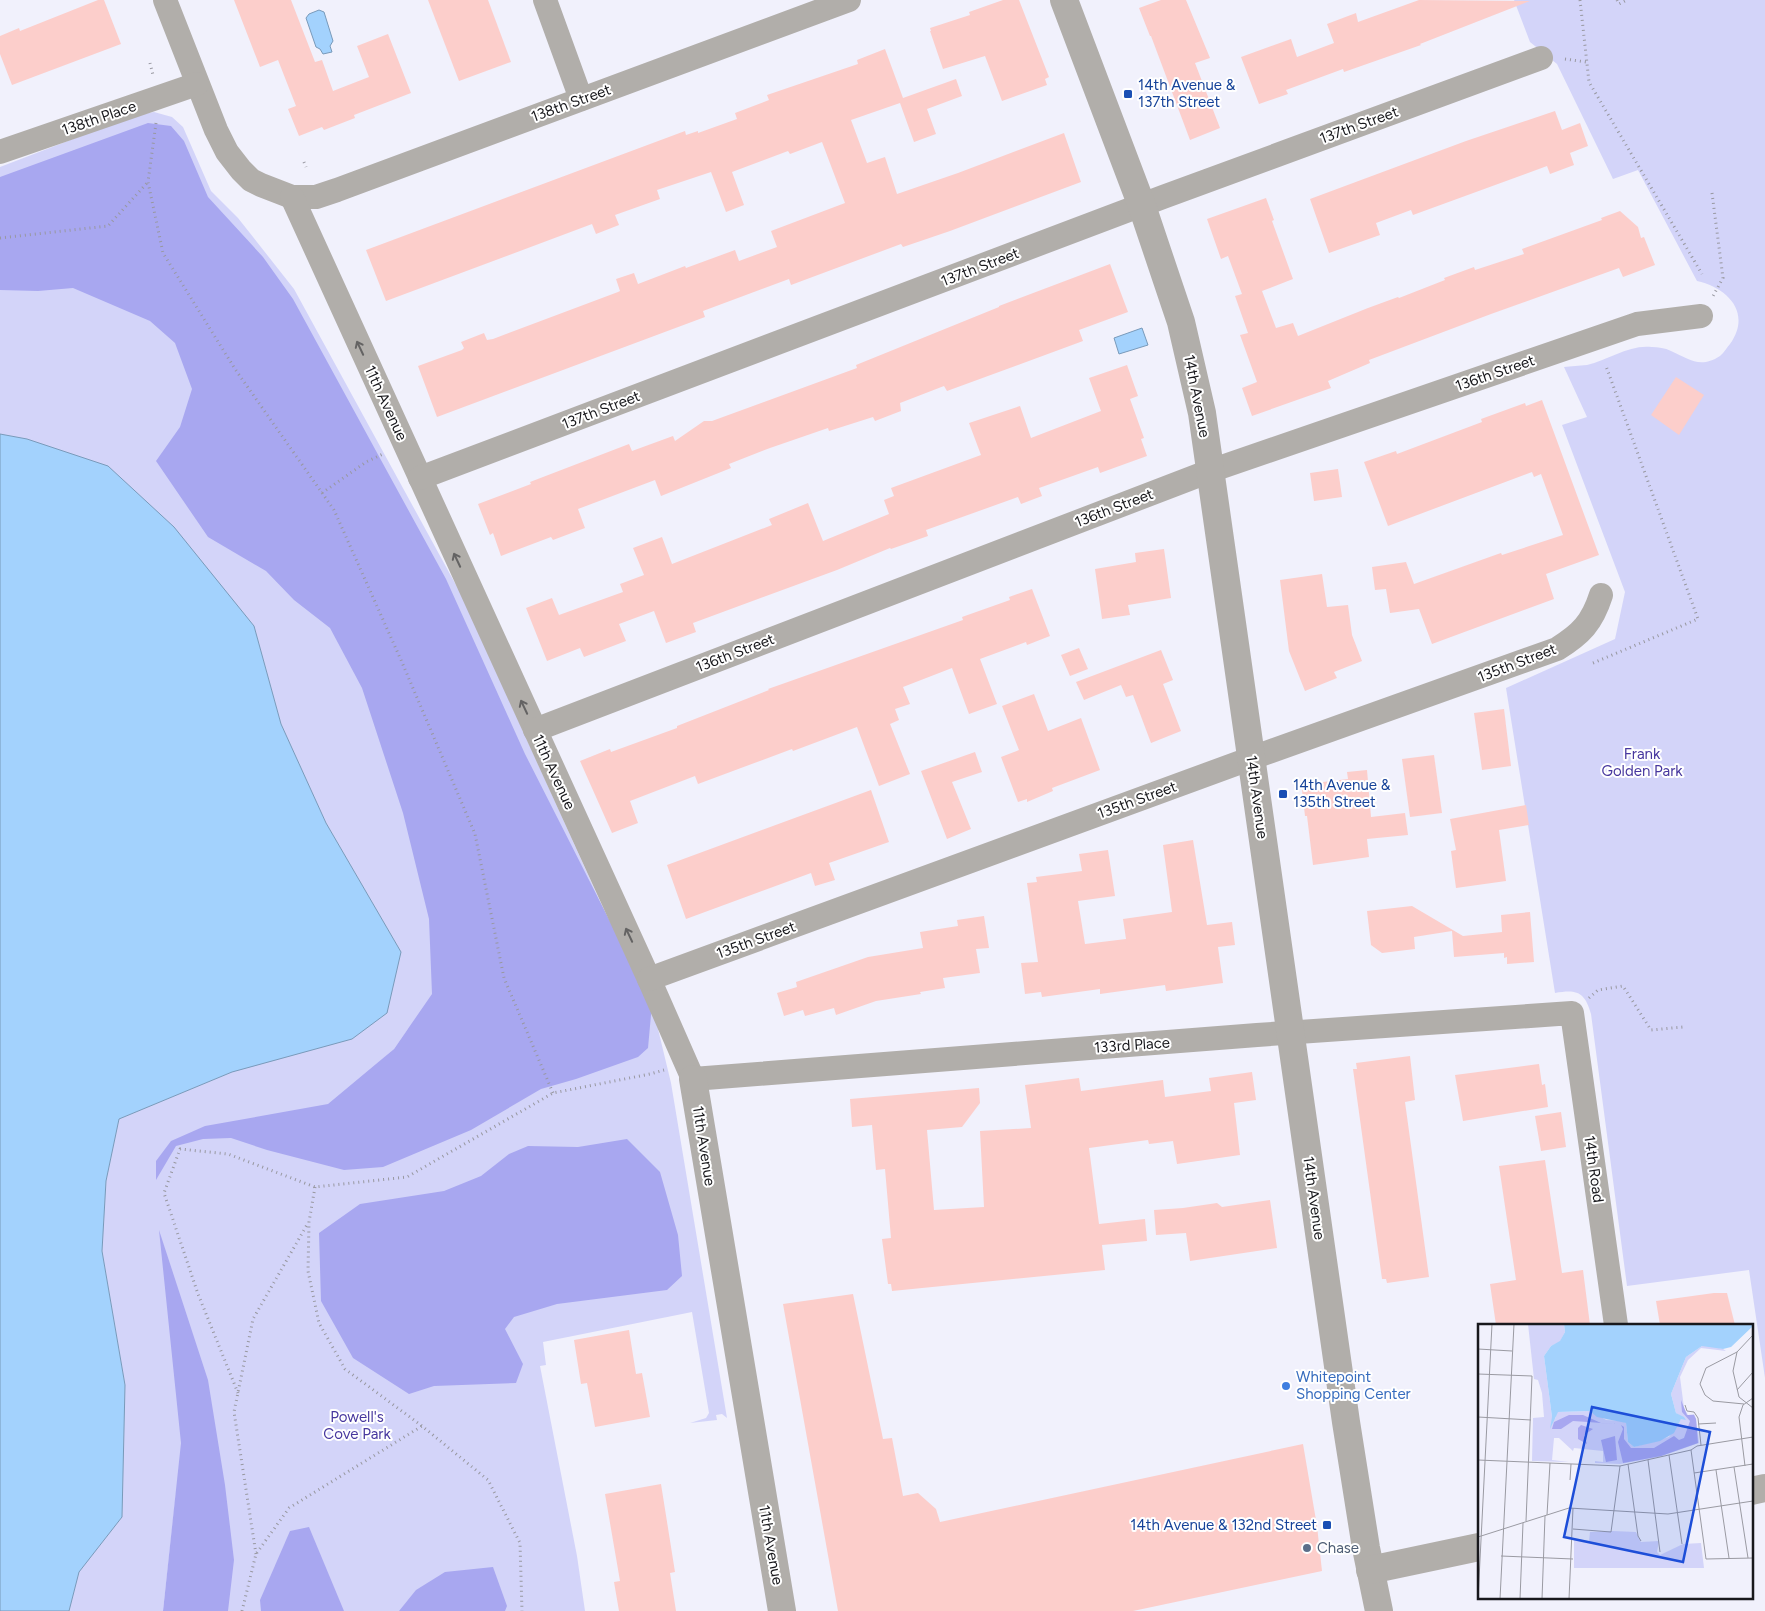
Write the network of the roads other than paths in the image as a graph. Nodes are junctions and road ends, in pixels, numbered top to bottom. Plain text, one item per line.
1 (166, 0) edge
2 (545, 0) edge
3 (849, 0) edge
4 (1064, 0) edge
5 (1541, 58) dead end
6 (197, 84) junction
7 (581, 99) junction
8 (0, 152) edge
9 (292, 197) junction
10 (1142, 206) junction
11 (1702, 316) dead end
12 (1210, 471) junction
13 (420, 478) junction
14 (1602, 595) dead end
15 (535, 730) junction
16 (1252, 758) junction
17 (649, 979) junction
18 (1579, 1007) joint
19 (1290, 1032) junction
20 (690, 1071) junction
21 (1616, 1324) edge
22 (1765, 1488) edge
23 (1752, 1491) edge
24 (1478, 1547) edge
25 (1370, 1570) junction
26 (782, 1611) edge
27 (1379, 1611) edge

1 - 6 street
2 - 7 street
3 - 7 street, 138th Street
4 - 10 street, 14th Avenue
5 - 10 street, 137th Street
6 - 8 street, 138th Place
6 - 9 street
7 - 9 street, 138th Street
13 -> 9 street, 11th Avenue
10 - 12 street, 14th Avenue
10 - 13 street, 137th Street
11 - 12 street, 136th Street
12 - 15 street, 136th Street
12 - 16 street, 14th Avenue
15 -> 13 street, 11th Avenue
14 - 16 street, 135th Street
17 -> 15 street, 11th Avenue
16 - 17 street, 135th Street
16 - 19 street, 14th Avenue
17 - 20 street, 11th Avenue
18 - 19 street, 133rd Place
18 - 21 street, 14th Road
19 - 20 street, 133rd Place
19 - 25 street, 14th Avenue
20 - 26 street, 11th Avenue
22 - 23 street
24 - 25 street
25 - 27 street, 14th Avenue

